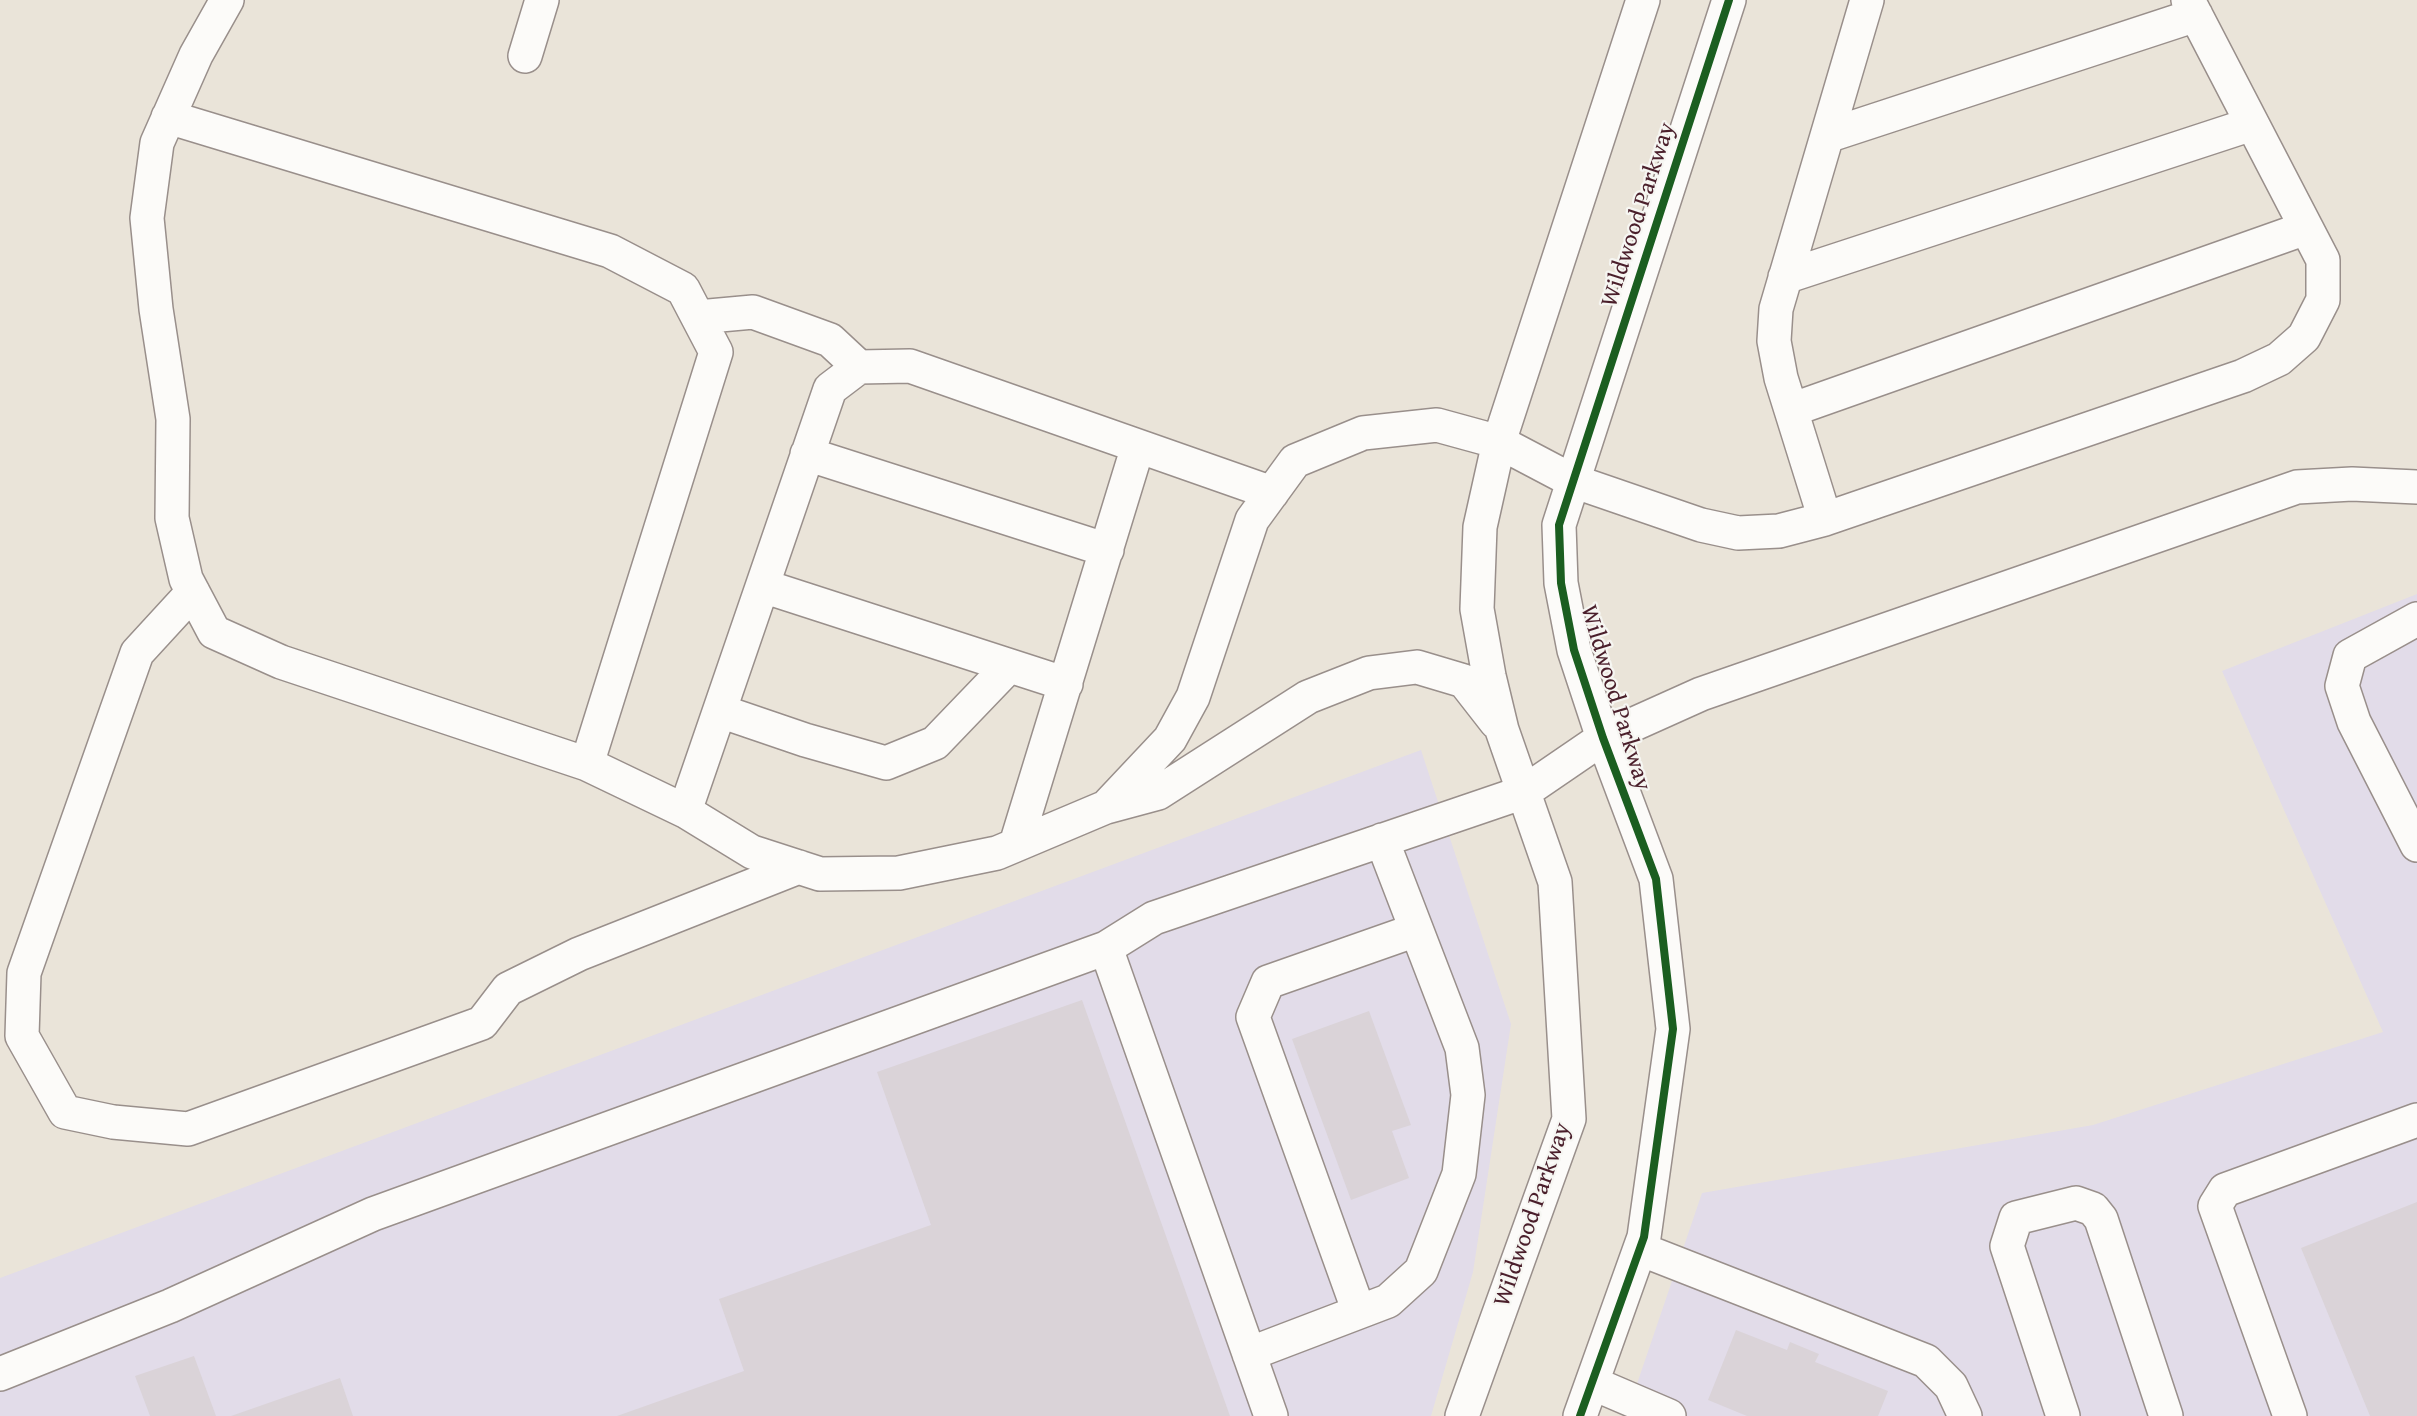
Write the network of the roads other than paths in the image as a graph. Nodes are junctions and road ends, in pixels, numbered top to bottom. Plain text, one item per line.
1 (227, 0) edge
2 (542, 0) edge
3 (1643, 0) edge
4 (1729, 0) edge
5 (1873, 2) edge
6 (2192, 8) edge
7 (525, 56) dead end
8 (168, 117) junction
9 (2252, 124) junction
10 (1827, 136) junction
11 (2306, 228) junction
12 (1785, 277) junction
13 (698, 317) junction
14 (859, 367) junction
15 (1791, 410) junction
16 (1499, 441) junction
17 (1138, 446) junction
18 (807, 454) junction
19 (1573, 481) junction
20 (2417, 488) edge
21 (1272, 493) junction
22 (1825, 519) junction
23 (1107, 550) junction
24 (762, 586) junction
25 (193, 592) junction
26 (2417, 619) edge
27 (1009, 666) junction
28 (1066, 684) junction
29 (720, 711) junction
30 (1502, 730) junction
31 (1603, 738) junction
32 (587, 764) junction
33 (1524, 792) junction
34 (1106, 807) junction
35 (685, 811) junction
36 (1382, 840) junction
37 (1016, 844) junction
38 (2417, 845) edge
39 (799, 867) junction
40 (1416, 930) junction
41 (1106, 948) junction
42 (2417, 1120) edge
43 (1640, 1249) junction
44 (1359, 1312) junction
45 (1250, 1354) junction
46 (0, 1374) edge
47 (1592, 1383) junction
48 (1271, 1416) edge
49 (1462, 1416) edge
50 (1580, 1416) edge
51 (1669, 1416) edge
52 (1965, 1416) edge
53 (2062, 1416) edge
54 (2166, 1416) edge
55 (2290, 1416) edge

1 - 8 street
2 - 7 street
3 - 16 street, Wildwood Parkway
4 - 19 street, Wildwood Parkway
5 - 10 street
6 - 9 street
6 - 10 street
8 - 13 street
8 - 25 street
9 - 11 street
9 - 12 street
10 - 12 street
11 - 15 street
11 - 22 street
12 - 15 street
13 - 14 street
13 - 32 street
14 - 17 street
14 - 18 street
15 - 22 street
16 - 19 street
16 - 21 street
16 - 30 street, Wildwood Parkway
17 - 21 street
17 - 23 street
18 - 23 street
18 - 24 street
19 - 22 street
19 - 31 street, Wildwood Parkway
20 - 31 street
21 - 34 street
23 - 28 street
24 - 27 street
24 - 29 street
25 - 32 street
25 - 39 street
26 - 38 street
27 - 28 street
27 - 29 street
28 - 37 street
29 - 35 street
30 - 33 street, Wildwood Parkway
30 - 34 street
31 - 33 street
31 - 43 street, Wildwood Parkway
32 - 35 street
33 - 36 street
33 - 49 street, Wildwood Parkway
34 - 37 street
35 - 39 street
36 - 40 street
36 - 41 street
37 - 39 street
40 - 44 street
40 - 44 street
41 - 45 street
41 - 46 street
42 - 55 street
43 - 47 street, Wildwood Parkway
43 - 52 street
44 - 45 street
45 - 48 street
47 - 50 street, Wildwood Parkway
47 - 51 street
53 - 54 street

